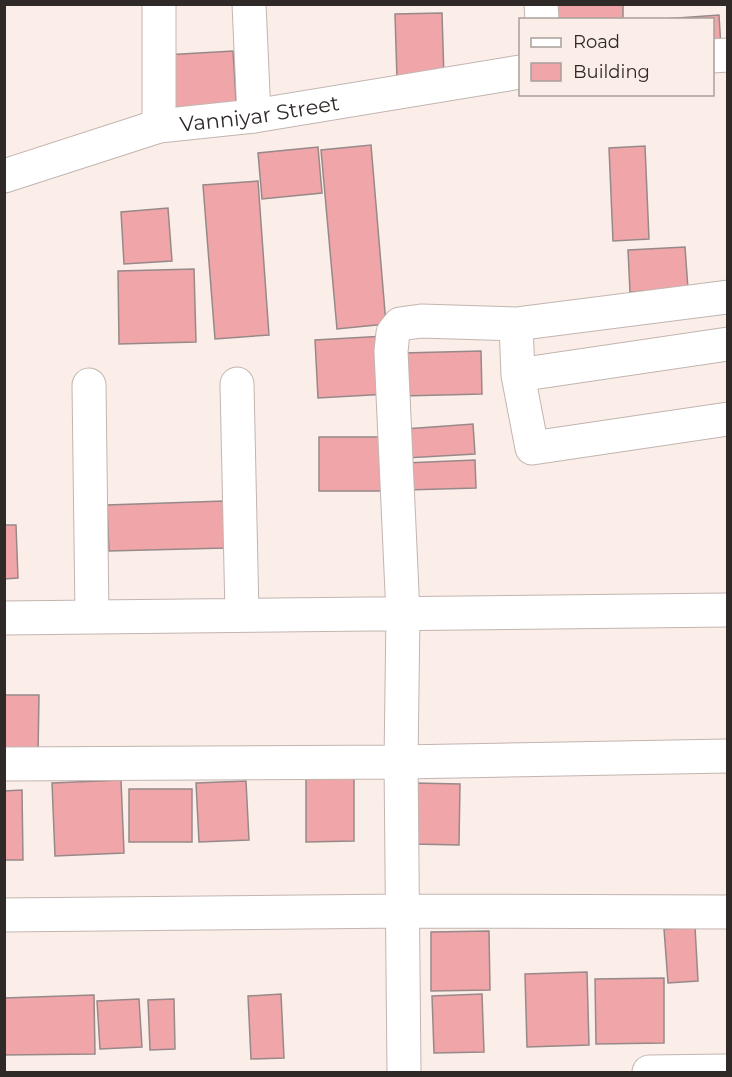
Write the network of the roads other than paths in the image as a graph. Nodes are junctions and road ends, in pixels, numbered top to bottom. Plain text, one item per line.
1 (159, 4) edge
2 (249, 4) edge
3 (519, 72) edge
4 (254, 116) junction
5 (159, 126) junction
6 (4, 177) edge
7 (728, 297) edge
8 (516, 324) junction
9 (728, 345) edge
10 (518, 375) junction
11 (237, 384) dead end
12 (88, 385) dead end
13 (728, 419) edge
14 (728, 610) edge
15 (403, 614) junction
16 (242, 615) junction
17 (92, 616) junction
18 (4, 618) edge
19 (728, 756) edge
20 (401, 762) junction
21 (4, 764) edge
22 (402, 911) junction
23 (728, 912) edge
24 (4, 915) edge
25 (728, 1071) edge
26 (404, 1072) edge
27 (649, 1072) edge

1 - 5 street
2 - 4 street
3 - 4 street, Vanniyar Street
4 - 5 street, Vanniyar Street
5 - 6 street, Vanniyar Street
7 - 8 street
8 - 10 street
8 - 15 street
9 - 10 street
10 - 13 street
11 - 16 street
12 - 17 street
14 - 15 street
15 - 16 street
15 - 20 street
16 - 17 street
17 - 18 street
19 - 20 street
20 - 21 street
20 - 22 street
22 - 23 street
22 - 24 street
22 - 26 street
25 - 27 street

